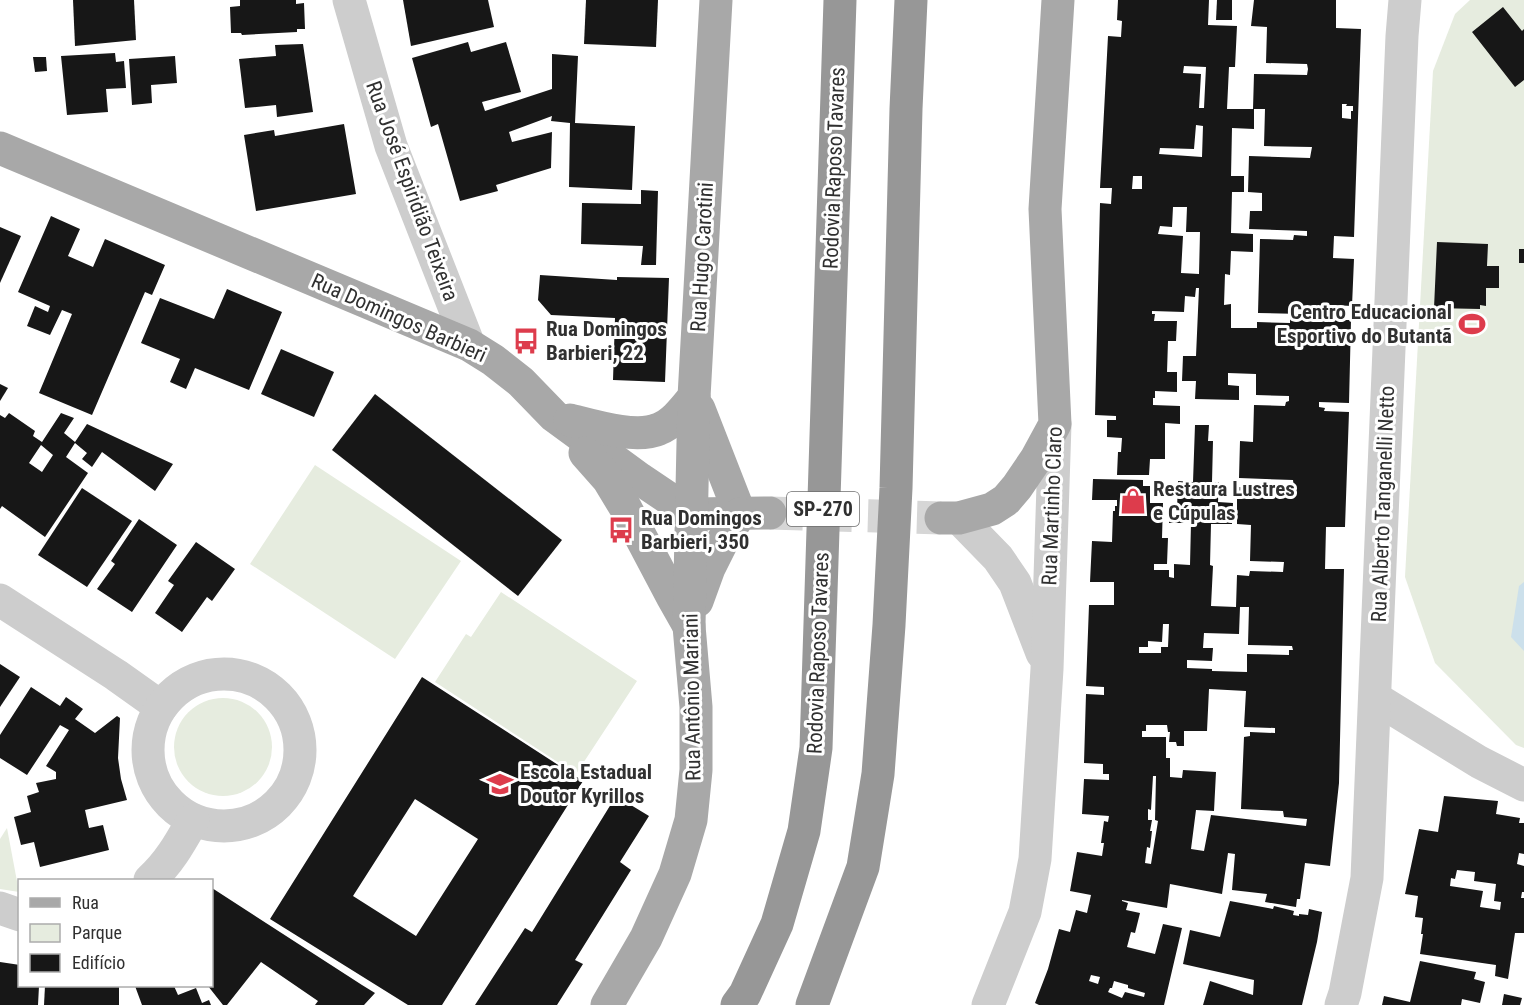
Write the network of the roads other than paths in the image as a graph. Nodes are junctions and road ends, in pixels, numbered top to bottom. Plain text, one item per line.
1 (349, 0) edge
2 (716, 0) edge
3 (840, 0) edge
4 (911, 0) edge
5 (1058, 0) edge
6 (1405, 0) edge
7 (0, 148) edge
8 (469, 345) junction
9 (694, 397) junction
10 (554, 416) junction
11 (1055, 424) junction
12 (692, 514) junction
13 (755, 514) junction
14 (950, 518) joint
15 (0, 600) edge
16 (689, 626) junction
17 (1047, 669) junction
18 (1375, 698) junction
19 (161, 707) junction
20 (1524, 785) edge
21 (193, 820) junction
22 (151, 879) edge
23 (0, 908) edge
24 (18, 914) edge
25 (607, 1005) edge
26 (737, 1005) edge
27 (812, 1005) edge
28 (988, 1005) edge
29 (1341, 1005) edge

1 - 8 street, Rua José Espiridião Teixeira
2 - 9 main road, Rua Hugo Carotini
3 - 26 highway, Rodovia Raposo Tavares / SP-270
4 - 27 highway
5 - 11 main road, Rua Martinho Claro
6 - 18 street, Rua Alberto Tanganelli Netto
7 - 8 main road, Rua Domingos Barbieri
8 - 10 main road, Rua Domingos Barbieri
9 - 10 main road
9 - 12 main road, Rua Hugo Carotini
9 - 13 main road
10 - 12 main road, Rua Domingos Barbieri
10 - 16 main road
11 - 14 main road
11 - 17 street, Rua Martinho Claro
12 - 13 main road
12 - 16 main road, Rua Antônio Mariani
13 - 16 main road
14 - 17 street
15 - 19 street
16 - 25 main road, Rua Antônio Mariani
17 - 28 street, Rua Martinho Claro
18 - 20 street
18 - 29 street, Rua Alberto Tanganelli Netto
19 - 21 street
19 - 21 street
21 - 22 street
23 - 24 street

